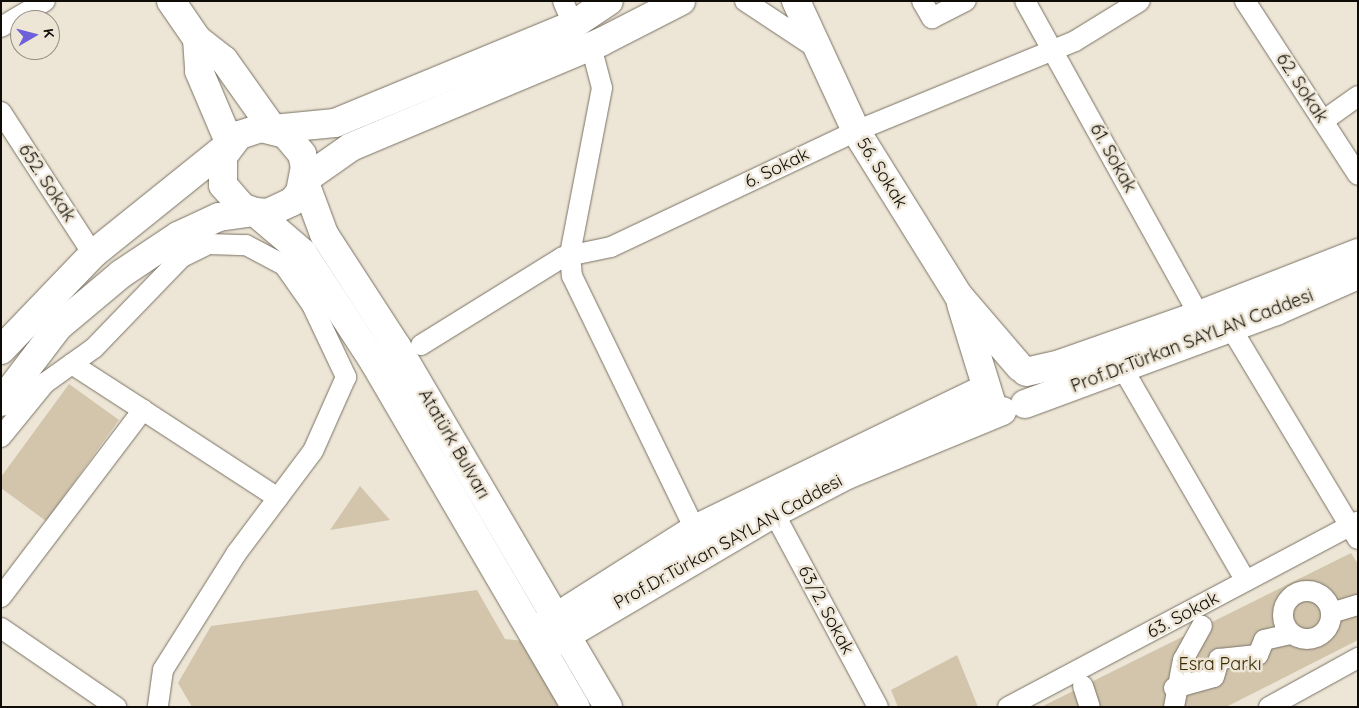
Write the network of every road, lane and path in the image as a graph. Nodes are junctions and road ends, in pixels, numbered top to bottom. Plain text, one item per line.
1 (45, 1) edge
2 (171, 1) edge
3 (608, 1) edge
4 (681, 1) edge
5 (745, 1) edge
6 (796, 1) edge
7 (922, 1) edge
8 (966, 1) edge
9 (1025, 1) edge
10 (1140, 1) edge
11 (1245, 1) edge
12 (568, 13) edge
13 (1, 27) edge
14 (196, 38) junction
15 (591, 46) junction
16 (813, 46) junction
17 (1054, 49) junction
18 (1358, 96) edge
19 (1, 112) edge
20 (1323, 121) junction
21 (273, 129) junction
22 (856, 131) junction
23 (230, 144) junction
24 (1358, 175) edge
25 (304, 180) junction
26 (255, 212) junction
27 (1358, 253) edge
28 (93, 254) junction
29 (570, 254) junction
30 (1358, 274) edge
31 (958, 295) junction
32 (1200, 315) junction
33 (1231, 328) junction
34 (420, 345) dead end
35 (1, 350) edge
36 (72, 364) junction
37 (1123, 369) junction
38 (1023, 370) junction
39 (984, 385) junction
40 (1, 402) edge
41 (1014, 407) junction
42 (144, 410) junction
43 (1, 437) edge
44 (278, 498) junction
45 (774, 513) junction
46 (695, 529) junction
47 (1355, 529) edge
48 (1246, 581) junction
49 (1, 597) edge
50 (1358, 605) edge
51 (1331, 613) junction
52 (1202, 626) dead end
53 (560, 627) junction
54 (1, 628) edge
55 (1291, 634) junction
56 (537, 641) junction
57 (1358, 658) edge
58 (1083, 686) dead end
59 (1174, 697) edge
60 (874, 705) edge
61 (116, 707) edge
62 (158, 707) edge
63 (576, 707) edge
64 (608, 707) edge
65 (1008, 707) edge
66 (1090, 707) edge
67 (1268, 707) edge

1 - 13 street
2 - 14 street
3 - 12 street
4 - 15 street
5 - 16 street, 56. Sokak
6 - 16 street, 56. Sokak
7 - 8 street
9 - 17 street, 61. Sokak
10 - 17 street, 6. Sokak
11 - 20 street, 62. Sokak
12 - 21 street
14 - 21 street, Atatürk Bulvarı
14 - 23 street
15 - 25 street
15 - 29 street
16 - 22 street, 56. Sokak
17 - 22 street, 6. Sokak
17 - 32 street, 61. Sokak
18 - 20 street
19 - 28 street, 652. Sokak
20 - 24 street, 62. Sokak
21 - 23 street
21 - 25 street, Atatürk Bulvarı
22 - 29 street, 6. Sokak
22 - 31 street, 56. Sokak
23 - 26 street, Atatürk Bulvarı
23 - 28 street
25 - 26 street
25 - 53 street, Atatürk Bulvarı
26 - 40 street
26 - 56 street, Atatürk Bulvarı
27 - 32 street, Prof.Dr.Türkan SAYLAN Caddesi
28 - 35 street
29 - 34 street, 6. Sokak
29 - 46 street
30 - 33 street, Prof.Dr.Türkan SAYLAN Caddesi
31 - 38 street
31 - 39 street
32 - 38 street, Prof.Dr.Türkan SAYLAN Caddesi
33 - 37 street, Prof.Dr.Türkan SAYLAN Caddesi
33 - 47 street
36 - 42 street
36 - 43 street
36 - 44 street
37 - 41 street, Prof.Dr.Türkan SAYLAN Caddesi
37 - 48 street
38 - 39 street
38 - 41 street
39 - 41 street
39 - 46 street, Prof.Dr.Türkan SAYLAN Caddesi
41 - 45 street, Prof.Dr.Türkan SAYLAN Caddesi
42 - 44 street
42 - 49 street
44 - 62 street
45 - 53 street, Prof.Dr.Türkan SAYLAN Caddesi
45 - 60 street, 63/2. Sokak
46 - 53 street, Prof.Dr.Türkan SAYLAN Caddesi
47 - 48 street, 63. Sokak
48 - 65 street, 63. Sokak
50 - 51 street
51 - 55 street
51 - 55 street
52 - 59 street
53 - 56 street, Prof.Dr.Türkan SAYLAN Caddesi
53 - 64 street, Atatürk Bulvarı
54 - 61 street
55 - 59 street
56 - 63 street, Atatürk Bulvarı
57 - 67 street
58 - 66 street

